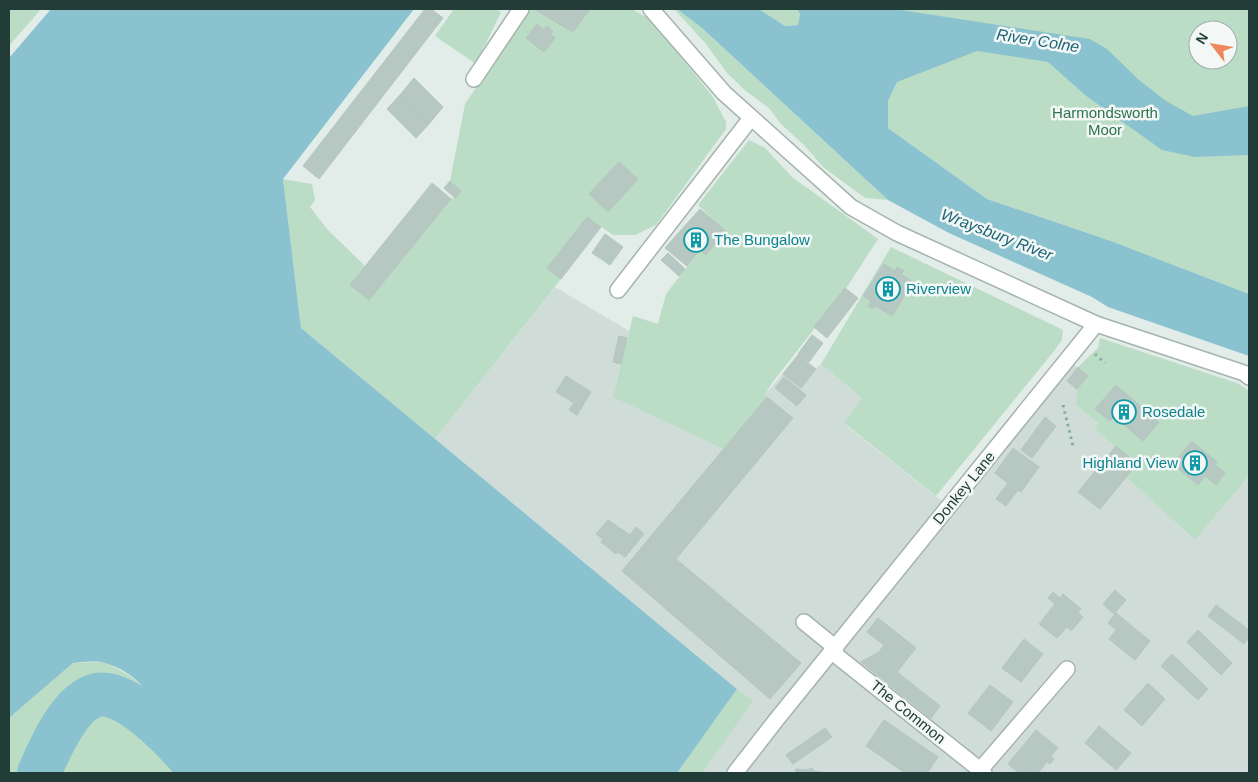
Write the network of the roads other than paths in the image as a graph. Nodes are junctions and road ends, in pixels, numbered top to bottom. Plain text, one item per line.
1 (521, 9) edge
2 (651, 9) edge
3 (474, 80) dead end
4 (751, 118) junction
5 (618, 290) dead end
6 (1096, 324) junction
7 (1249, 377) edge
8 (804, 622) dead end
9 (834, 650) junction
10 (1067, 668) dead end
11 (982, 772) edge
12 (735, 773) edge

1 - 3 street
2 - 4 street
4 - 5 street
4 - 6 street
6 - 7 street
6 - 9 street, Donkey Lane
8 - 9 street, The Common
9 - 11 street, The Common
9 - 12 street, Donkey Lane
10 - 11 street

